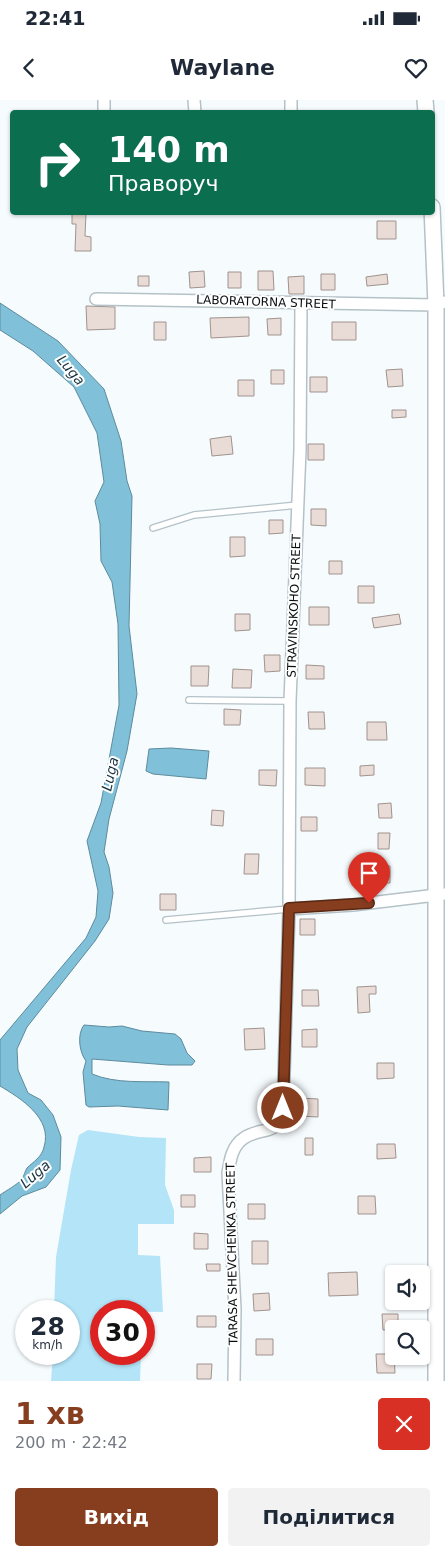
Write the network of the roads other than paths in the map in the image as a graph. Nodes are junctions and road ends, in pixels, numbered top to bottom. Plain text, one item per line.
1 (433, 215) edge
2 (96, 299) dead end
3 (301, 304) junction
4 (441, 304) edge
5 (298, 505) junction
6 (153, 528) dead end
7 (441, 548) edge
8 (189, 700) dead end
9 (290, 701) junction
10 (440, 894) edge
11 (289, 913) junction
12 (166, 920) dead end
13 (234, 1381) edge
14 (436, 1381) edge

1 - 4 main road
2 - 3 street, LABORATORNA STREET
3 - 4 street, LABORATORNA STREET
3 - 5 street, STRAVINSKOHO STREET
4 - 7 main road
5 - 6 lane
5 - 9 street, STRAVINSKOHO STREET
7 - 10 main road
8 - 9 lane
9 - 11 street, STRAVINSKOHO STREET
10 - 11 street
10 - 14 main road
11 - 12 lane
11 - 13 street, TARASA SHEVCHENKA STREET

